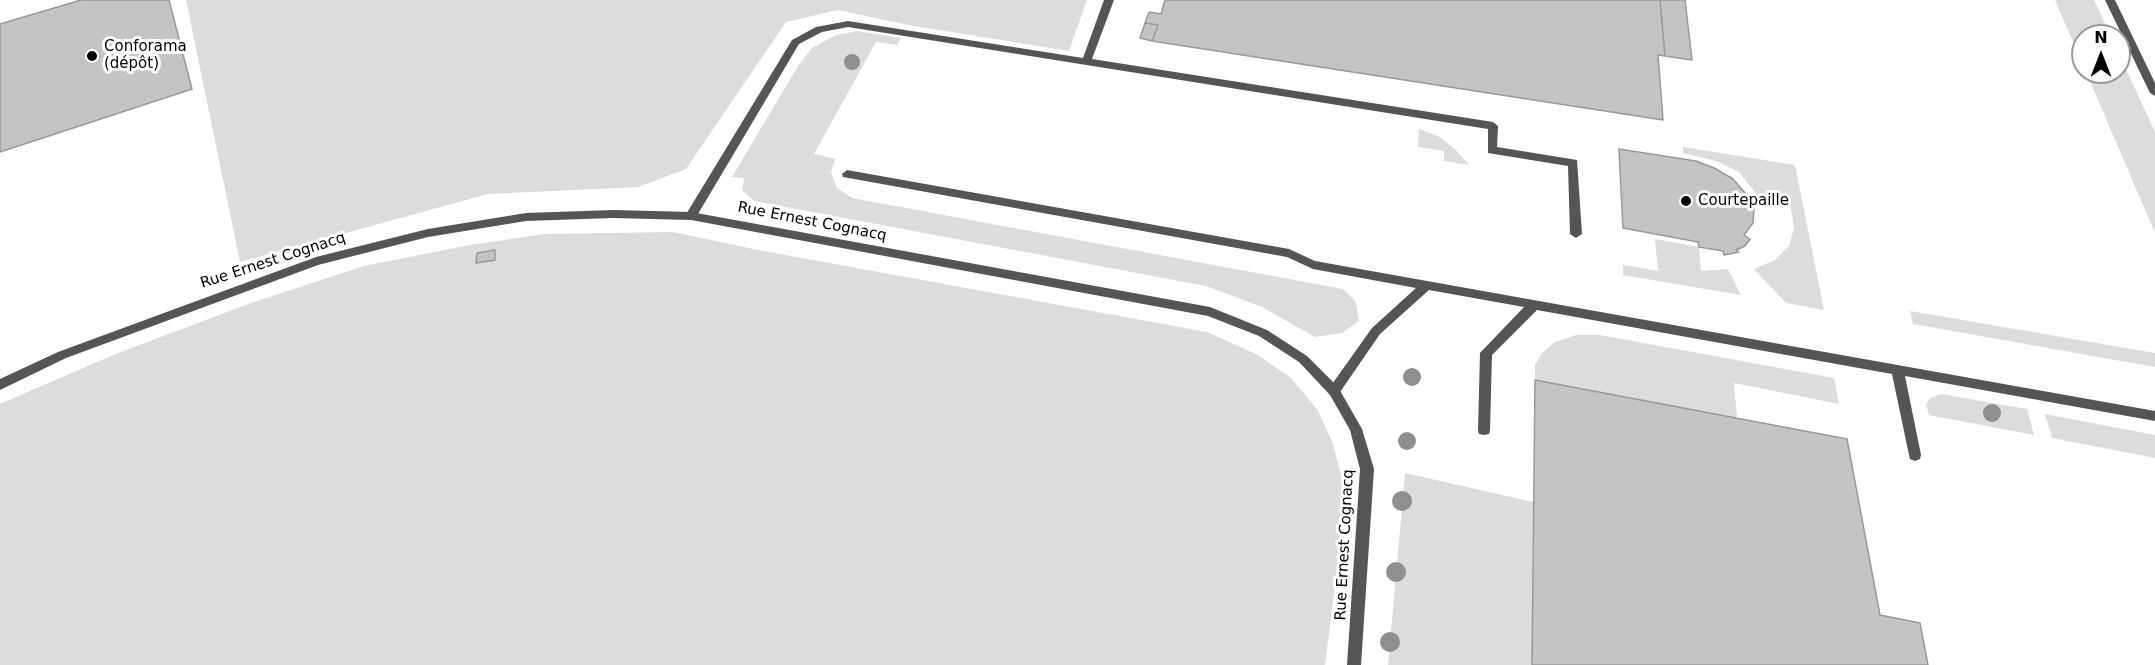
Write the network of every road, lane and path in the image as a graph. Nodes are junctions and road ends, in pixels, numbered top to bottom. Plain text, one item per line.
1 (1109, 0) edge
2 (2110, 0) edge
3 (1087, 62) junction
4 (2155, 93) edge
5 (847, 174) dead end
6 (691, 216) junction
7 (1576, 234) dead end
8 (1427, 285) junction
9 (1535, 304) junction
10 (1897, 369) junction
11 (0, 385) edge
12 (1334, 391) junction
13 (2155, 416) edge
14 (1484, 430) dead end
15 (1915, 455) dead end
16 (1354, 665) edge

1 - 3 street
2 - 4 street
3 - 6 street
3 - 7 street
5 - 8 street
6 - 11 street, Rue Ernest Cognacq
6 - 12 street, Rue Ernest Cognacq
8 - 9 street
8 - 12 street
9 - 10 street
9 - 14 street
10 - 13 street
10 - 15 street
12 - 16 street, Rue Ernest Cognacq

